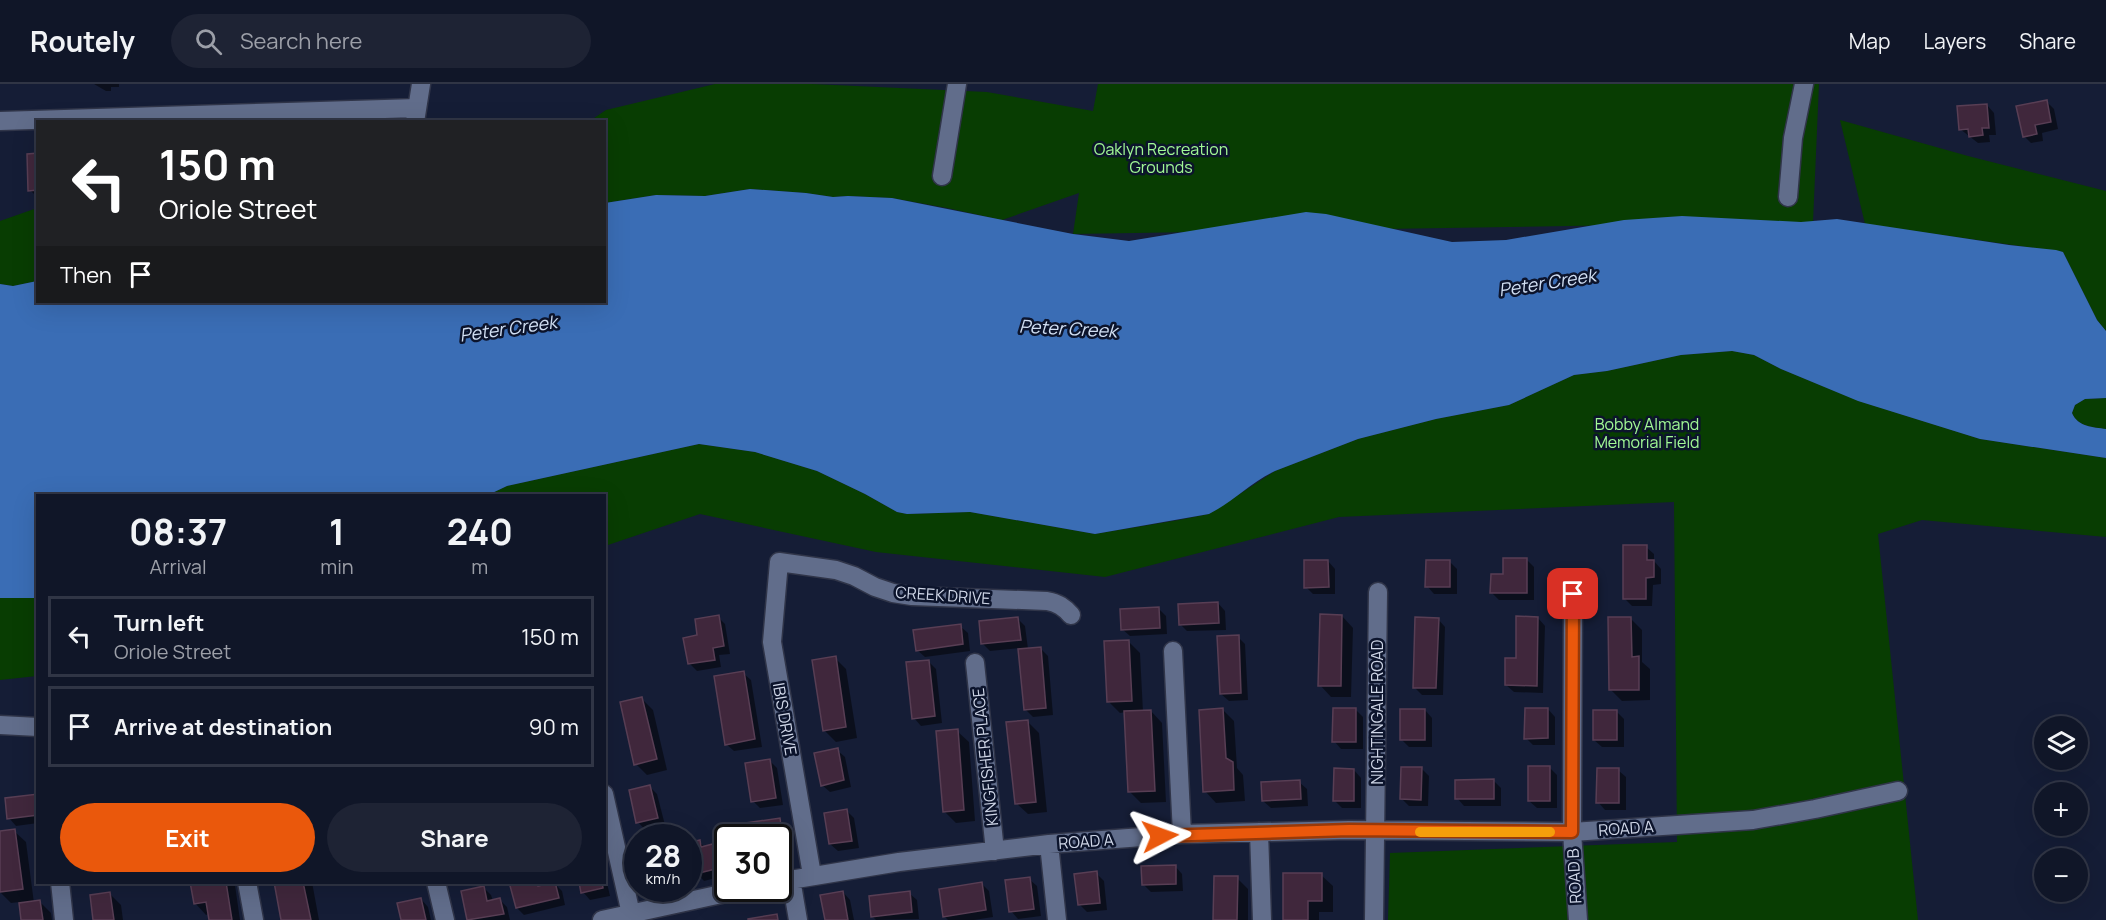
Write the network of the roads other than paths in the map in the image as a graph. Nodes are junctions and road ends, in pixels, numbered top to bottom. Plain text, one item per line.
1 (421, 84) edge
2 (957, 84) edge
3 (1804, 84) edge
4 (416, 115) edge
5 (36, 120) edge
6 (69, 120) edge
7 (0, 121) edge
8 (942, 176) dead end
9 (1788, 197) dead end
10 (779, 562) joint
11 (1378, 592) dead end
12 (1573, 594) dead end
13 (1071, 615) dead end
14 (1173, 651) dead end
15 (975, 663) dead end
16 (0, 725) edge
17 (36, 728) edge
18 (1898, 792) dead end
19 (606, 803) edge
20 (1376, 831) junction
21 (1260, 832) junction
22 (1572, 832) junction
23 (1182, 834) junction
24 (1049, 844) junction
25 (995, 850) junction
26 (812, 876) junction
27 (792, 879) edge
28 (60, 884) edge
29 (247, 884) edge
30 (436, 884) edge
31 (714, 896) edge
32 (792, 902) edge
33 (631, 914) junction
34 (607, 919) edge
35 (64, 920) edge
36 (254, 920) edge
37 (445, 920) edge
38 (798, 920) edge
39 (1057, 920) edge
40 (1262, 920) edge
41 (1374, 920) edge
42 (1578, 920) edge

1 - 4 street
2 - 8 street
3 - 9 street
4 - 6 street
5 - 7 street
10 - 13 street, CREEK DRIVE
10 - 26 street, IBIS DRIVE
11 - 20 street, NIGHTINGALE ROAD
12 - 22 street, ROAD B
14 - 23 street
15 - 25 street, KINGFISHER PLACE
16 - 17 street
18 - 22 street, ROAD A
19 - 33 street
20 - 21 street, ROAD A
20 - 22 street, ROAD A
20 - 41 street, NIGHTINGALE ROAD
21 - 23 street, ROAD A
21 - 40 street
22 - 42 street, ROAD B
23 - 24 street, ROAD A
24 - 25 street, ROAD A
24 - 39 street
25 - 26 street, ROAD A
26 - 27 street, ROAD A
28 - 35 street
29 - 36 street
30 - 37 street
31 - 33 street
32 - 38 street
33 - 34 street

